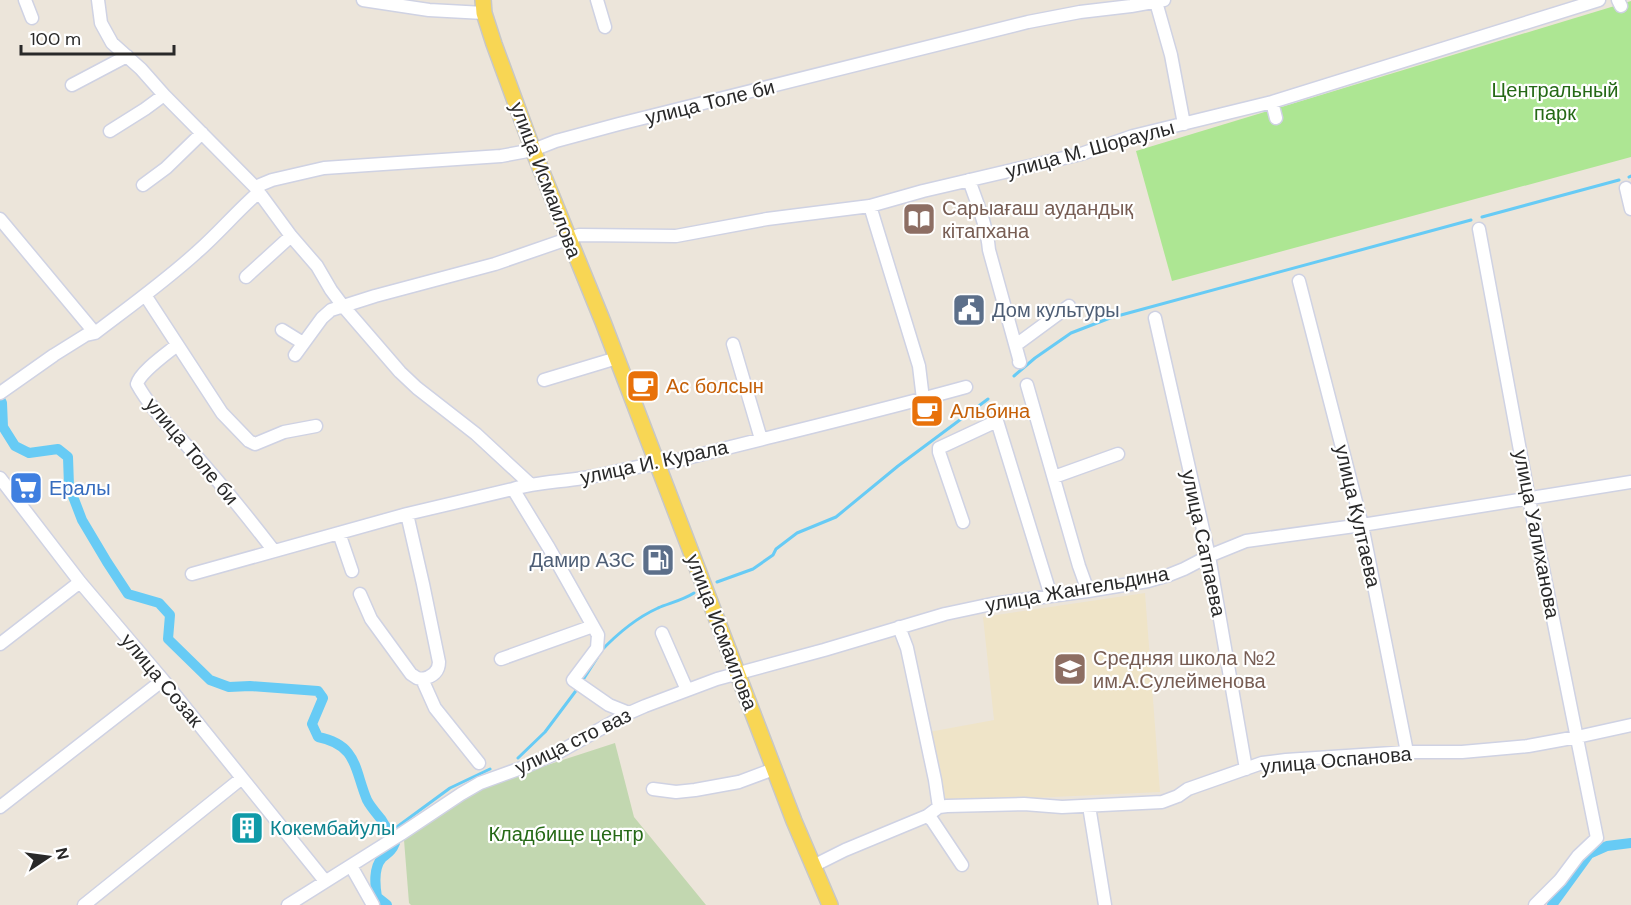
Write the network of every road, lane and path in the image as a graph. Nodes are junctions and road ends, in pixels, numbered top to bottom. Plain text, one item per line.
1 (25, 0) edge
2 (99, 0) edge
3 (363, 0) edge
4 (597, 0) edge
5 (1599, 0) edge
6 (1160, 1) edge
7 (484, 7) edge
8 (32, 18) dead end
9 (605, 27) dead end
10 (127, 57) junction
11 (72, 85) dead end
12 (164, 95) junction
13 (1272, 102) junction
14 (1276, 118) dead end
15 (1184, 124) junction
16 (110, 131) dead end
17 (201, 133) junction
18 (533, 150) junction
19 (969, 180) junction
20 (143, 185) dead end
21 (1626, 188) dead end
22 (257, 190) junction
23 (870, 206) junction
24 (1631, 209) edge
25 (0, 219) edge
26 (1479, 229) dead end
27 (291, 236) junction
28 (570, 238) junction
29 (246, 277) dead end
30 (1299, 281) dead end
31 (145, 295) junction
32 (343, 306) junction
33 (1070, 306) dead end
34 (1155, 318) dead end
35 (282, 330) dead end
36 (95, 333) junction
37 (303, 343) junction
38 (733, 344) dead end
39 (177, 345) junction
40 (1016, 345) junction
41 (296, 355) dead end
42 (617, 358) junction
43 (1019, 362) dead end
44 (544, 380) dead end
45 (1027, 385) dead end
46 (966, 387) dead end
47 (0, 393) edge
48 (923, 399) junction
49 (286, 419) dead end
50 (316, 426) dead end
51 (284, 432) junction
52 (761, 439) junction
53 (1118, 454) dead end
54 (657, 463) junction
55 (1054, 477) junction
56 (0, 479) edge
57 (1631, 482) edge
58 (530, 484) junction
59 (513, 489) junction
60 (1529, 499) junction
61 (407, 513) junction
62 (963, 522) dead end
63 (1362, 525) junction
64 (339, 533) junction
65 (274, 551) junction
66 (1209, 556) junction
67 (352, 572) dead end
68 (192, 574) dead end
69 (80, 582) junction
70 (1088, 591) junction
71 (360, 594) dead end
72 (1052, 596) junction
73 (593, 626) junction
74 (899, 627) junction
75 (662, 633) dead end
76 (0, 644) edge
77 (501, 659) dead end
78 (738, 674) junction
79 (422, 679) junction
80 (164, 680) junction
81 (687, 690) junction
82 (629, 713) junction
83 (1631, 725) edge
84 (1577, 737) junction
85 (1407, 752) junction
86 (479, 763) dead end
87 (774, 769) junction
88 (1246, 769) junction
89 (242, 778) junction
90 (652, 789) dead end
91 (1089, 806) junction
92 (0, 807) edge
93 (939, 807) junction
94 (927, 816) junction
95 (962, 865) dead end
96 (351, 866) junction
97 (813, 866) junction
98 (325, 881) junction
99 (84, 905) edge
100 (288, 905) edge
101 (373, 905) edge
102 (830, 905) edge
103 (1105, 905) edge
104 (1535, 905) edge

1 - 8 street
2 - 10 street
3 - 7 street
4 - 9 street
5 - 13 street, улица М. Шораулы
6 - 15 street
6 - 18 street, улица Толе би
7 - 18 main road, улица Исмаилова
10 - 11 street
10 - 12 street
12 - 16 street
12 - 17 street
13 - 14 street
13 - 15 street, улица М. Шораулы
15 - 19 street, улица М. Шораулы
17 - 20 street
17 - 22 street
18 - 22 street, улица Толе би
18 - 28 main road, улица Исмаилова
19 - 23 street, улица М. Шораулы
19 - 40 street
21 - 24 street
22 - 27 street
22 - 31 street, улица Толе би
23 - 28 street, улица М. Шораулы
23 - 48 street
25 - 36 street
26 - 60 street, улица Уалиханова
27 - 29 street
27 - 32 street
28 - 32 street, улица М. Шораулы
28 - 42 main road, улица Исмаилова
30 - 63 street, улица Култаева
31 - 36 street, улица Толе би
31 - 39 street
32 - 37 street, улица М. Шораулы
32 - 58 street
33 - 40 street
34 - 66 street, улица Сатпаева
35 - 37 street
36 - 47 street, улица Толе би
37 - 41 street, улица М. Шораулы
38 - 52 street
39 - 51 street
39 - 65 street, улица Толе би
40 - 43 street
42 - 44 street
42 - 54 main road, улица Исмаилова
45 - 55 street
46 - 48 street, улица И. Курала
48 - 52 street, улица И. Курала
49 - 51 street
50 - 51 street
52 - 54 street, улица И. Курала
53 - 55 street
54 - 58 street, улица И. Курала
54 - 78 main road, улица Исмаилова
55 - 70 street
56 - 69 street, улица Созак
57 - 60 street, улица Жангельдина
58 - 59 street, улица И. Курала
59 - 61 street, улица И. Курала
59 - 73 street
60 - 63 street, улица Жангельдина
60 - 84 street, улица Уалиханова
61 - 64 street, улица И. Курала
61 - 79 street
62 - 72 street
63 - 66 street, улица Жангельдина
63 - 85 street, улица Култаева
64 - 65 street, улица И. Курала
64 - 67 street
65 - 68 street, улица И. Курала
66 - 70 street, улица Жангельдина
66 - 88 street, улица Сатпаева
69 - 76 street
69 - 80 street, улица Созак
70 - 72 street, улица Жангельдина
71 - 79 street
72 - 74 street, улица Жангельдина
73 - 77 street
73 - 82 street
74 - 78 street, улица Жангельдина
74 - 93 street
75 - 81 street
78 - 81 street, улица сто ваз
78 - 87 main road, улица Исмаилова
79 - 86 street
80 - 89 street, улица Созак
80 - 92 street
81 - 82 street, улица сто ваз
82 - 96 street, улица сто ваз
83 - 84 street, улица Оспанова
84 - 85 street, улица Оспанова
84 - 104 street, улица Уалиханова
85 - 88 street, улица Оспанова
87 - 90 street
87 - 97 main road, улица Исмаилова
88 - 91 street, улица Оспанова
89 - 98 street, улица Созак
89 - 99 street
91 - 93 street, улица Оспанова
91 - 103 street
93 - 94 street
94 - 95 street
94 - 97 street
96 - 98 street, улица сто ваз
96 - 101 street
97 - 102 main road, улица Исмаилова
98 - 100 street, улица сто ваз

